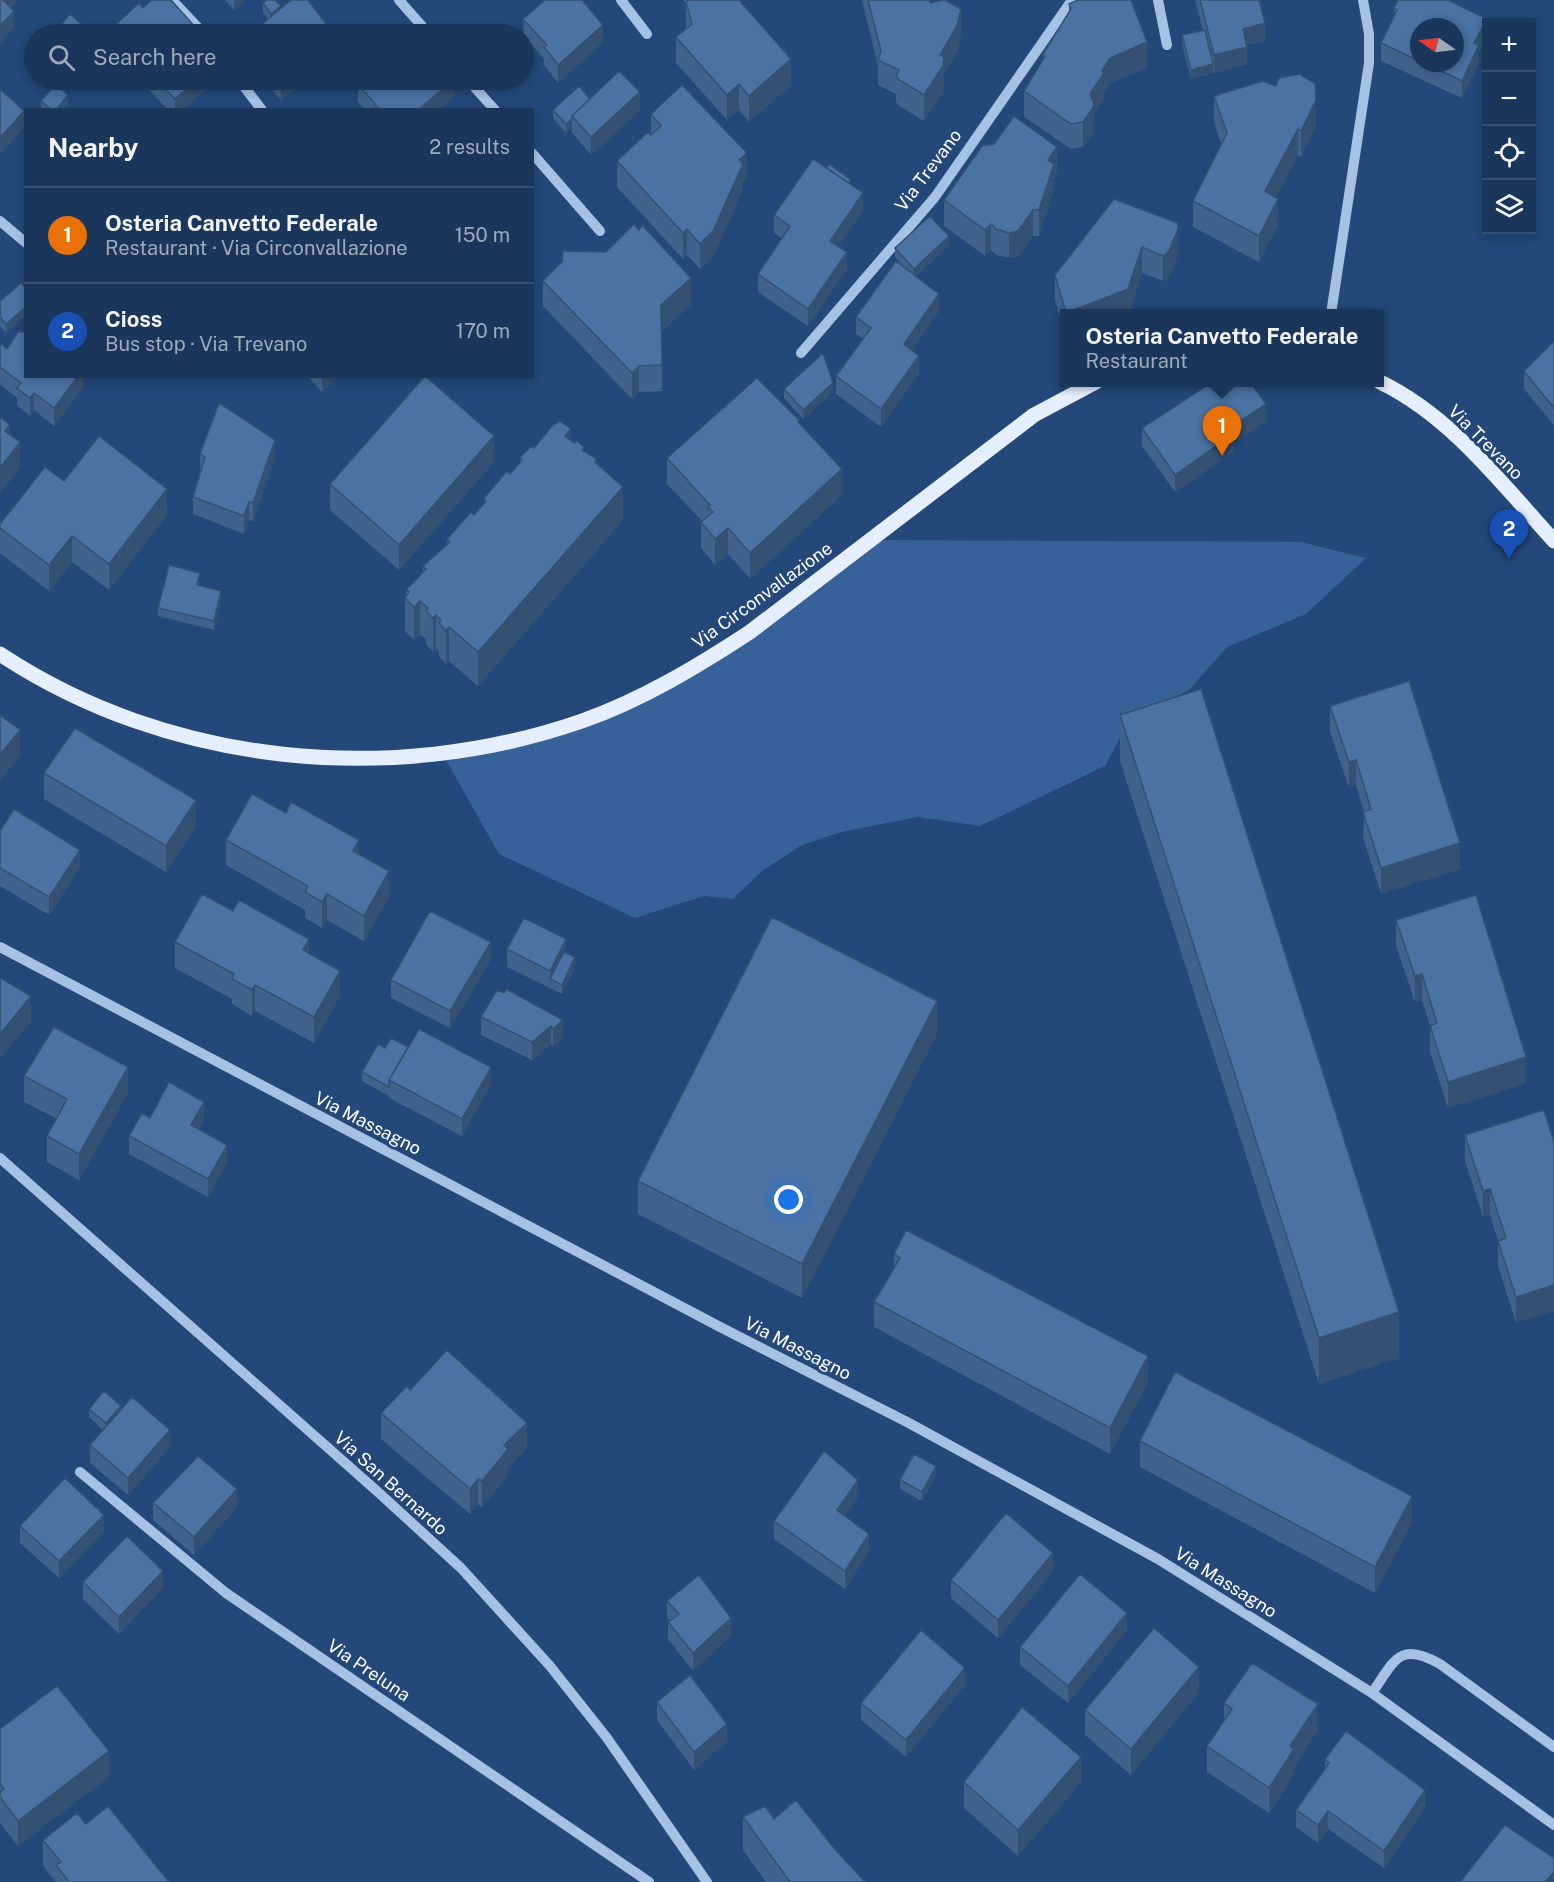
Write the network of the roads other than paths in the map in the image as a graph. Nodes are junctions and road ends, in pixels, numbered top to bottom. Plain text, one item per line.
1 (172, 0) edge
2 (399, 0) edge
3 (621, 0) edge
4 (1072, 0) edge
5 (1158, 0) edge
6 (1363, 0) edge
7 (195, 24) edge
8 (420, 24) edge
9 (647, 34) dead end
10 (1167, 45) dead end
11 (247, 90) edge
12 (477, 90) edge
13 (260, 108) edge
14 (493, 108) edge
15 (534, 155) edge
16 (0, 221) edge
17 (600, 231) dead end
18 (24, 241) edge
19 (1332, 309) edge
20 (801, 353) dead end
21 (1384, 384) edge
22 (1087, 387) edge
23 (1554, 541) edge
24 (0, 654) edge
25 (0, 947) edge
26 (0, 1158) edge
27 (80, 1472) dead end
28 (1372, 1693) junction
29 (1554, 1747) edge
30 (1554, 1825) edge
31 (649, 1882) edge
32 (707, 1882) edge

1 - 7 street
2 - 8 street
3 - 9 street
4 - 20 street, Via Trevano
5 - 10 street
6 - 19 street
11 - 13 street
12 - 14 street
15 - 17 street
16 - 18 street
21 - 23 main road, Via Trevano
22 - 24 main road, Via Circonvallazione
25 - 28 street, Via Massagno
26 - 32 street, Via San Bernardo
27 - 31 street, Via Preluna
28 - 29 street
28 - 30 street, Via Massagno

